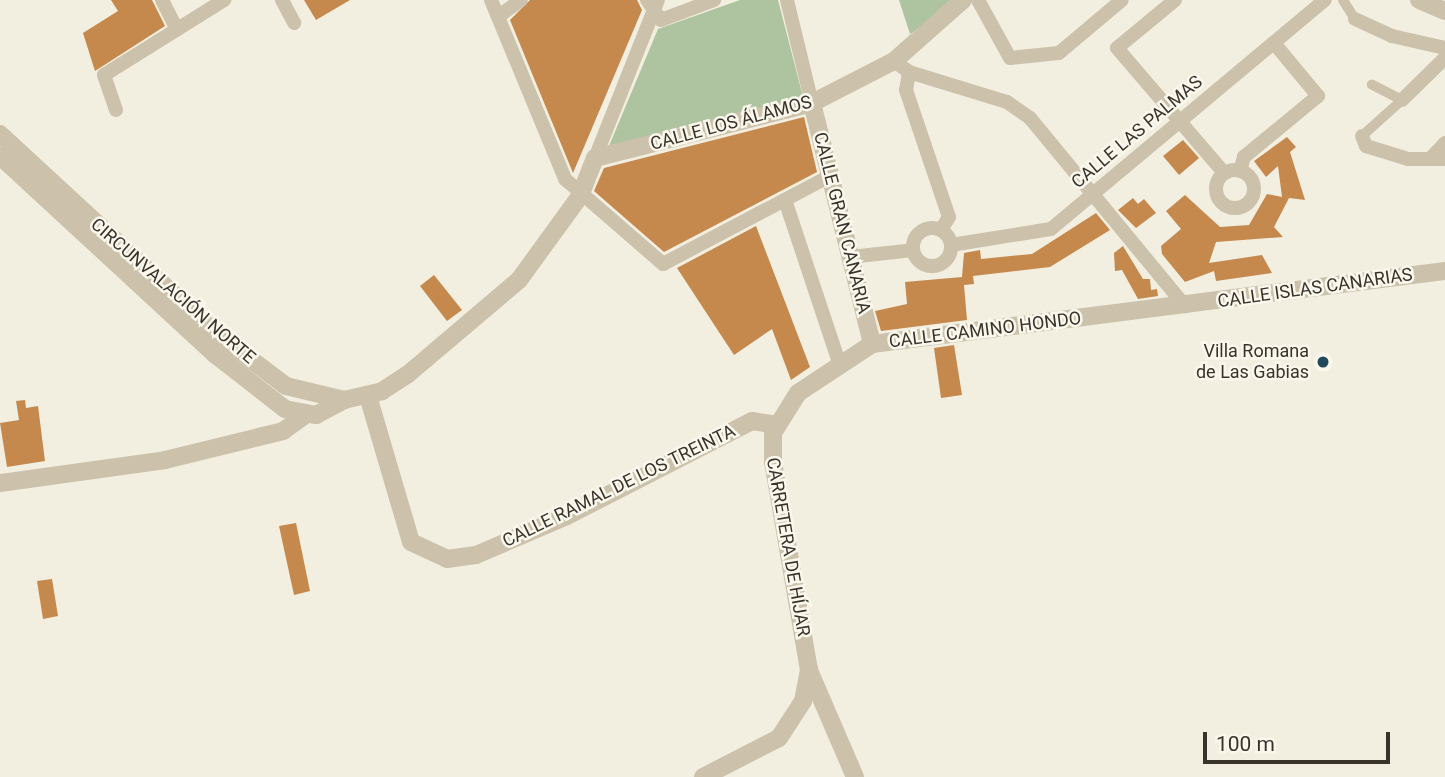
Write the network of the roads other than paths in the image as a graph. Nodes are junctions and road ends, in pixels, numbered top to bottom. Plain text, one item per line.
1 (162, 0) edge
2 (225, 0) edge
3 (282, 0) edge
4 (491, 0) edge
5 (521, 0) edge
6 (647, 0) edge
7 (658, 0) edge
8 (714, 0) edge
9 (787, 0) edge
10 (963, 0) edge
11 (978, 0) edge
12 (1122, 0) edge
13 (1174, 0) edge
14 (1325, 0) edge
15 (1343, 0) edge
16 (1419, 0) edge
17 (1445, 11) edge
18 (652, 15) junction
19 (499, 16) junction
20 (1355, 19) joint
21 (293, 23) dead end
22 (177, 29) junction
23 (1274, 43) junction
24 (1445, 48) edge
25 (1445, 58) edge
26 (894, 61) junction
27 (909, 72) junction
28 (1372, 85) dead end
29 (1402, 100) junction
30 (812, 103) junction
31 (116, 110) dead end
32 (1177, 122) junction
33 (0, 134) edge
34 (1362, 136) joint
35 (1445, 143) edge
36 (0, 156) edge
37 (594, 158) junction
38 (1430, 159) junction
39 (1445, 159) edge
40 (1240, 171) junction
41 (1224, 173) junction
42 (830, 176) junction
43 (1094, 194) junction
44 (580, 196) junction
45 (785, 200) junction
46 (941, 230) junction
47 (951, 245) junction
48 (913, 250) junction
49 (849, 257) junction
50 (1445, 271) edge
51 (1185, 306) junction
52 (872, 344) junction
53 (839, 362) junction
54 (286, 386) junction
55 (368, 396) junction
56 (344, 400) junction
57 (305, 415) junction
58 (776, 425) junction
59 (0, 483) edge
60 (809, 670) junction
61 (703, 777) edge
62 (855, 777) edge

1 - 22 street
2 - 22 street
3 - 21 street
4 - 19 street
5 - 19 street
6 - 18 street
7 - 18 street
8 - 18 street
9 - 30 street
10 - 26 street, CALLE LOS ÁLAMOS
11 - 12 street
13 - 32 street
14 - 23 street, CALLE LAS PALMAS
15 - 20 street
16 - 17 street
18 - 37 street
19 - 44 street
20 - 24 street
22 - 31 street
23 - 32 street, CALLE LAS PALMAS
23 - 40 street
25 - 29 street
26 - 27 street
26 - 30 street, CALLE LOS ÁLAMOS
27 - 43 street
27 - 46 street
28 - 29 street
29 - 34 street
30 - 37 street, CALLE LOS ÁLAMOS
30 - 42 street, CALLE GRAN CANARIA
32 - 41 street
32 - 43 street, CALLE LAS PALMAS
33 - 54 street, CIRCUNVALACIÓN NORTE
34 - 38 street
35 - 38 street
36 - 57 street, CIRCUNVALACIÓN NORTE
37 - 44 street
38 - 39 street
40 - 41 street
40 - 41 street
42 - 45 street
42 - 49 street, CALLE GRAN CANARIA
43 - 47 street, CALLE LAS PALMAS
43 - 51 street
44 - 45 street
44 - 55 street
45 - 53 street
46 - 47 street
46 - 48 street
47 - 48 street
48 - 49 street
49 - 52 street, CALLE GRAN CANARIA
50 - 51 street, CALLE ISLAS CANARIAS
51 - 52 street, CALLE CAMINO HONDO
52 - 53 street, CALLE CAMINO HONDO
53 - 58 street, CALLE CAMINO HONDO
54 - 56 street, CIRCUNVALACIÓN NORTE
54 - 57 street
55 - 56 street
55 - 58 street, CALLE RAMAL DE LOS TREINTA
56 - 57 street
57 - 59 street
58 - 60 street, CARRETERA DE HÍJAR
60 - 61 street
60 - 62 street

